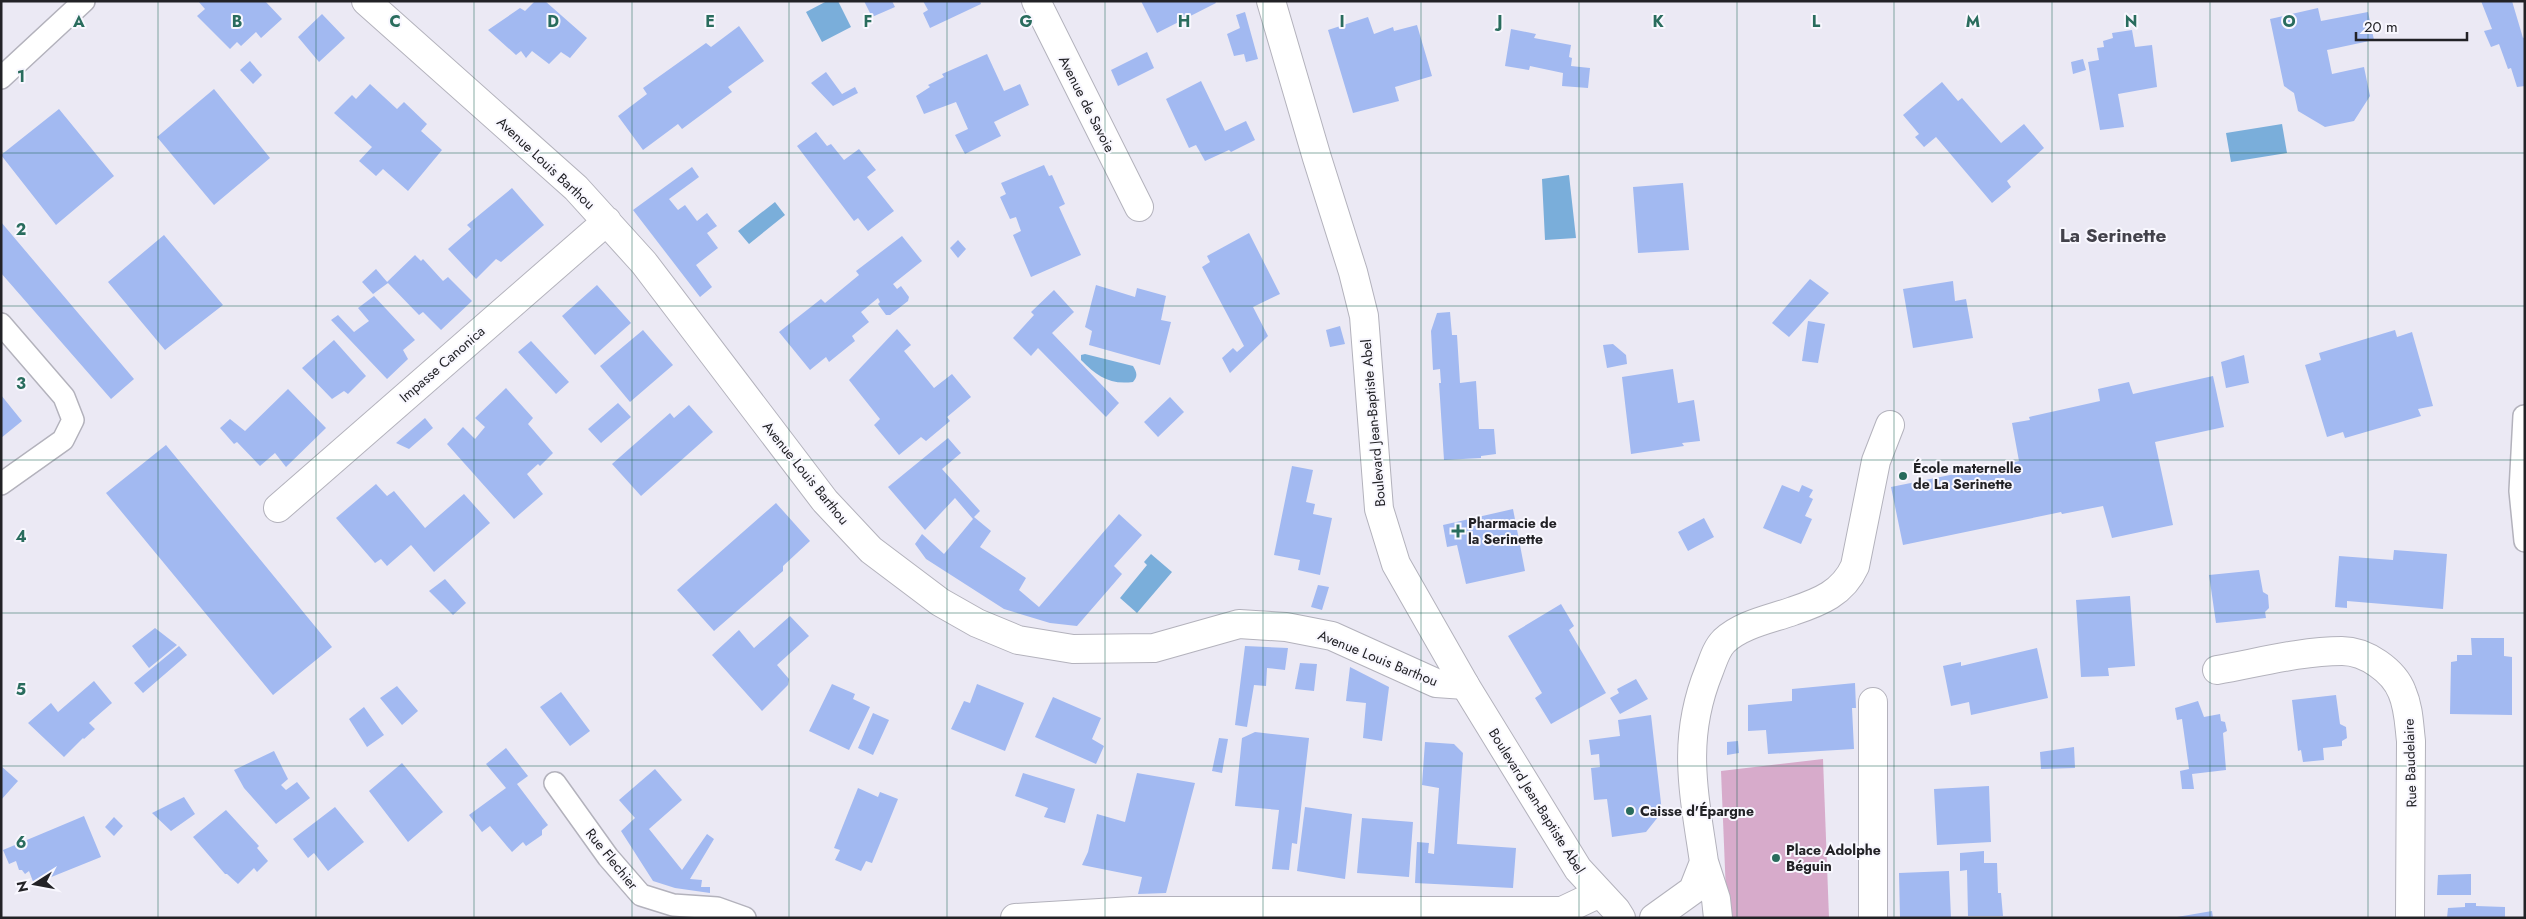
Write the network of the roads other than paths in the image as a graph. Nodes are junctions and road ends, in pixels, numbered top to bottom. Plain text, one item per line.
1 (366, 1) edge
2 (1036, 1) edge
3 (1271, 1) edge
4 (77, 4) edge
5 (1, 78) edge
6 (1139, 207) dead end
7 (606, 221) junction
8 (1, 324) edge
9 (2524, 416) edge
10 (1890, 425) dead end
11 (1, 484) edge
12 (278, 508) dead end
13 (2525, 541) edge
14 (2217, 670) dead end
15 (1465, 685) junction
16 (1873, 702) dead end
17 (555, 783) dead end
18 (1704, 862) junction
19 (1620, 909) edge
20 (1132, 914) edge
21 (1560, 914) edge
22 (745, 918) edge
23 (1014, 918) edge
24 (1654, 918) edge
25 (1718, 918) edge
26 (1874, 918) edge
27 (2410, 918) edge

1 - 7 street, Avenue Louis Barthou
2 - 6 street, Avenue de Savoie
3 - 15 street, Boulevard Jean-Baptiste Abel
4 - 5 lane
7 - 12 street, Impasse Canonica
7 - 15 street, Avenue Louis Barthou
8 - 11 lane
9 - 13 lane
10 - 18 street
14 - 27 street, Rue Baudelaire
15 - 19 street, Boulevard Jean-Baptiste Abel
16 - 26 street
17 - 22 lane, Rue Flechier
18 - 24 street
18 - 25 street
19 - 21 street
20 - 21 street
20 - 23 street

